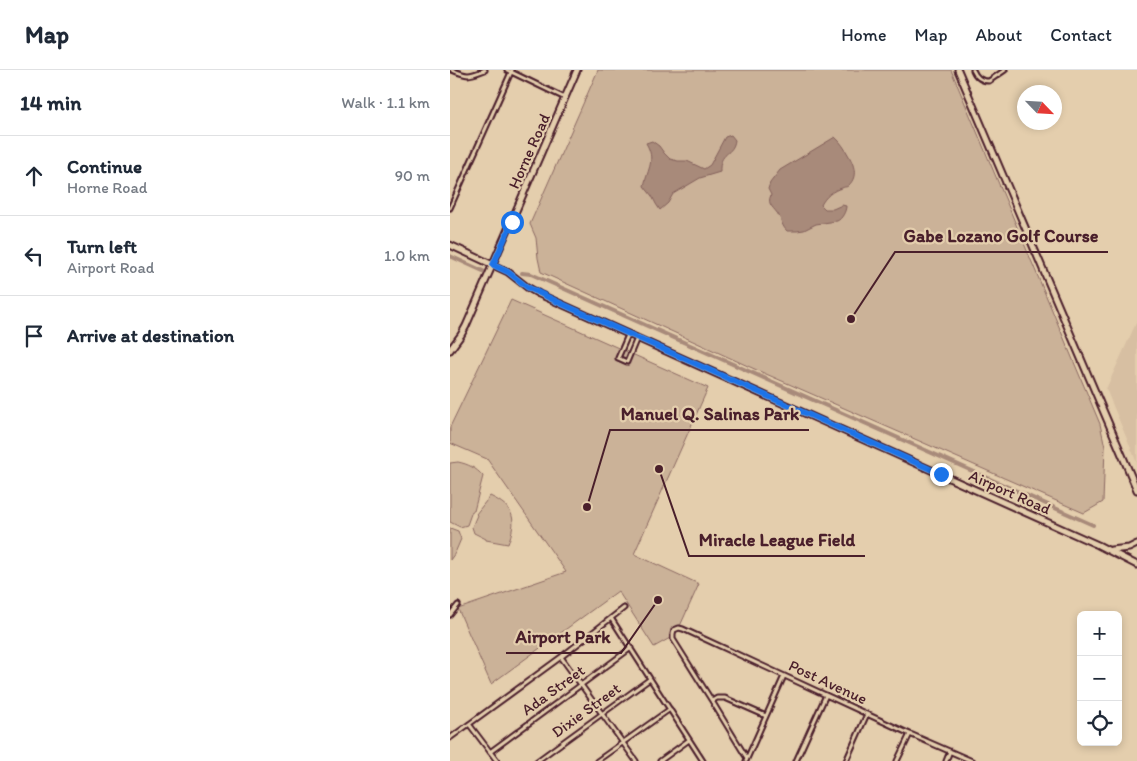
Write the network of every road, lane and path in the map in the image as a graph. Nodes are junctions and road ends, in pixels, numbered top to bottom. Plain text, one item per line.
1 (452, 70) edge
2 (484, 70) edge
3 (578, 70) edge
4 (958, 70) edge
5 (973, 70) edge
6 (1005, 70) edge
7 (510, 71) edge
8 (566, 98) junction
9 (450, 208) edge
10 (450, 245) edge
11 (493, 265) junction
12 (628, 334) junction
13 (637, 338) junction
14 (450, 350) edge
15 (1137, 490) edge
16 (1137, 544) edge
17 (1110, 550) junction
18 (1137, 565) edge
19 (458, 605) dead end
20 (624, 608) dead end
21 (450, 615) edge
22 (611, 618) junction
23 (630, 648) junction
24 (561, 657) junction
25 (784, 676) junction
26 (650, 679) junction
27 (581, 685) junction
28 (826, 695) junction
29 (712, 701) junction
30 (670, 709) junction
31 (602, 714) junction
32 (867, 714) junction
33 (766, 716) junction
34 (469, 724) junction
35 (910, 734) junction
36 (450, 738) edge
37 (689, 740) junction
38 (622, 743) junction
39 (740, 748) junction
40 (752, 749) junction
41 (950, 751) junction
42 (490, 752) junction
43 (747, 759) edge
44 (497, 761) edge
45 (537, 761) edge
46 (597, 761) edge
47 (636, 761) edge
48 (660, 761) edge
49 (703, 761) edge
50 (796, 761) edge
51 (846, 761) edge
52 (898, 761) edge
53 (946, 761) edge
54 (972, 761) edge

1 - 2 street
3 - 8 main road, Horne Road
4 - 15 main road
5 - 6 street
7 - 8 street
7 - 9 street
8 - 11 main road, Horne Road
10 - 11 main road, Airport Road
11 - 12 main road, Airport Road
11 - 14 main road, Horne Road
12 - 13 main road, Airport Road
12 - 13 street
13 - 17 main road, Airport Road
16 - 17 main road
17 - 18 main road, Airport Road
19 - 21 street
20 - 22 street
22 - 23 street
22 - 24 street
23 - 26 street
23 - 27 street, Ada Street
24 - 27 street
24 - 34 street
25 - 28 street, Post Avenue
25 - 29 street, Post Avenue
25 - 33 street
26 - 30 street
26 - 31 street, Dixie Street
27 - 31 street
27 - 42 street, Ada Street
28 - 32 street, Post Avenue
28 - 50 street
29 - 33 street
29 - 39 street
30 - 37 street
30 - 38 street
31 - 38 street
31 - 45 street, Dixie Street
32 - 35 street, Post Avenue
32 - 51 street
33 - 40 street
34 - 36 street
34 - 42 street
35 - 41 street, Post Avenue
35 - 52 street
37 - 48 street
37 - 49 street
38 - 46 street
38 - 47 street
39 - 40 street
39 - 43 street
40 - 43 street
41 - 53 street
41 - 54 street, Post Avenue
42 - 44 street

